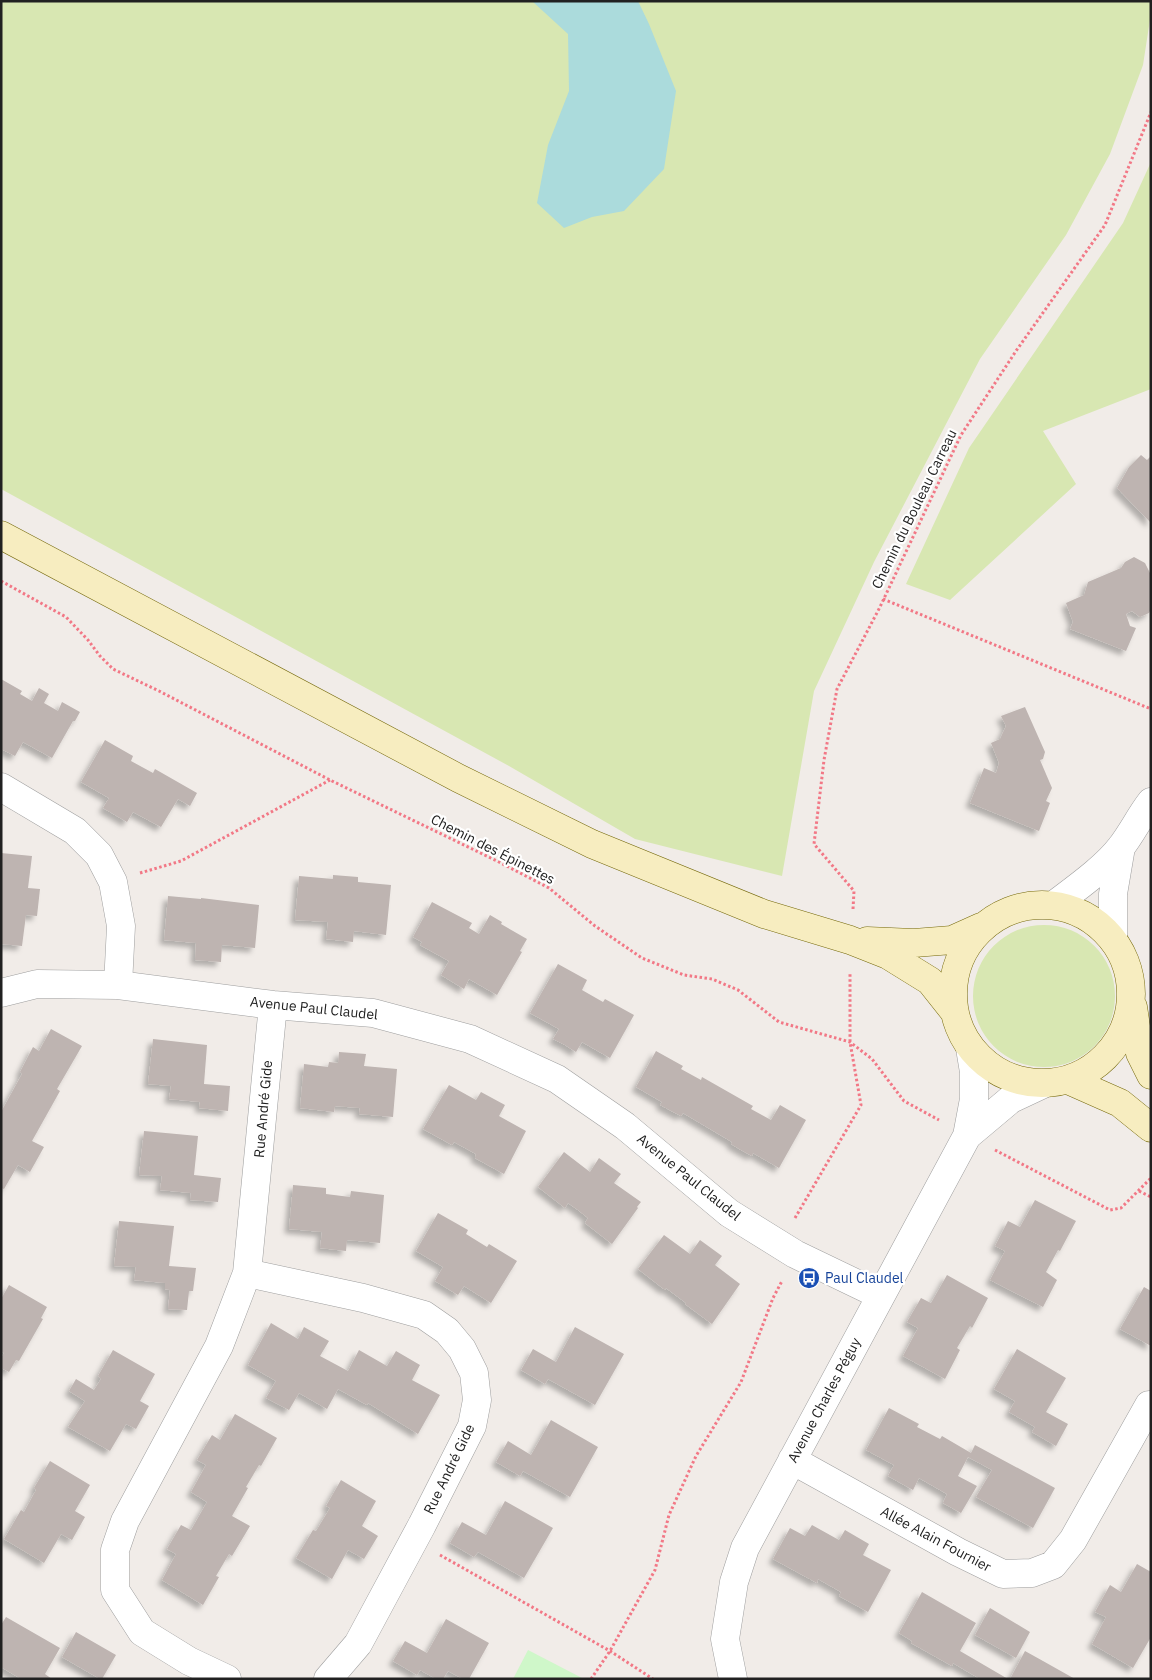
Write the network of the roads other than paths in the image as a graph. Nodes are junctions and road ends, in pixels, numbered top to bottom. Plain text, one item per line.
1 (1, 535) edge
2 (1, 787) edge
3 (1151, 802) edge
4 (1121, 847) junction
5 (1054, 905) junction
6 (983, 926) junction
7 (1112, 938) junction
8 (850, 940) junction
9 (118, 985) junction
10 (1, 993) edge
11 (1132, 999) junction
12 (273, 1005) junction
13 (953, 1010) junction
14 (970, 1048) junction
15 (1151, 1075) edge
16 (1056, 1082) junction
17 (1151, 1128) edge
18 (968, 1136) junction
19 (247, 1273) junction
20 (880, 1295) junction
21 (1149, 1406) dead end
22 (792, 1460) junction
23 (227, 1679) edge
24 (328, 1679) edge
25 (733, 1679) edge

1 - 8 main road
2 - 9 street
3 - 4 street
4 - 5 street
4 - 7 street
5 - 6 main road
5 - 7 main road
6 - 8 main road
6 - 13 main road
7 - 11 main road
8 - 13 main road
9 - 10 street, Avenue Paul Claudel
9 - 12 street, Avenue Paul Claudel
11 - 15 main road
11 - 16 main road
12 - 19 street, Rue André Gide
12 - 20 street, Avenue Paul Claudel
13 - 14 main road
14 - 16 main road
14 - 18 street, Avenue Charles Péguy
16 - 17 main road
16 - 18 street, Avenue Charles Péguy
18 - 20 street, Avenue Charles Péguy
19 - 23 street, Rue André Gide
19 - 24 street, Rue André Gide
20 - 22 street, Avenue Charles Péguy
21 - 22 street, Allée Alain Fournier
22 - 25 street, Avenue Charles Péguy

